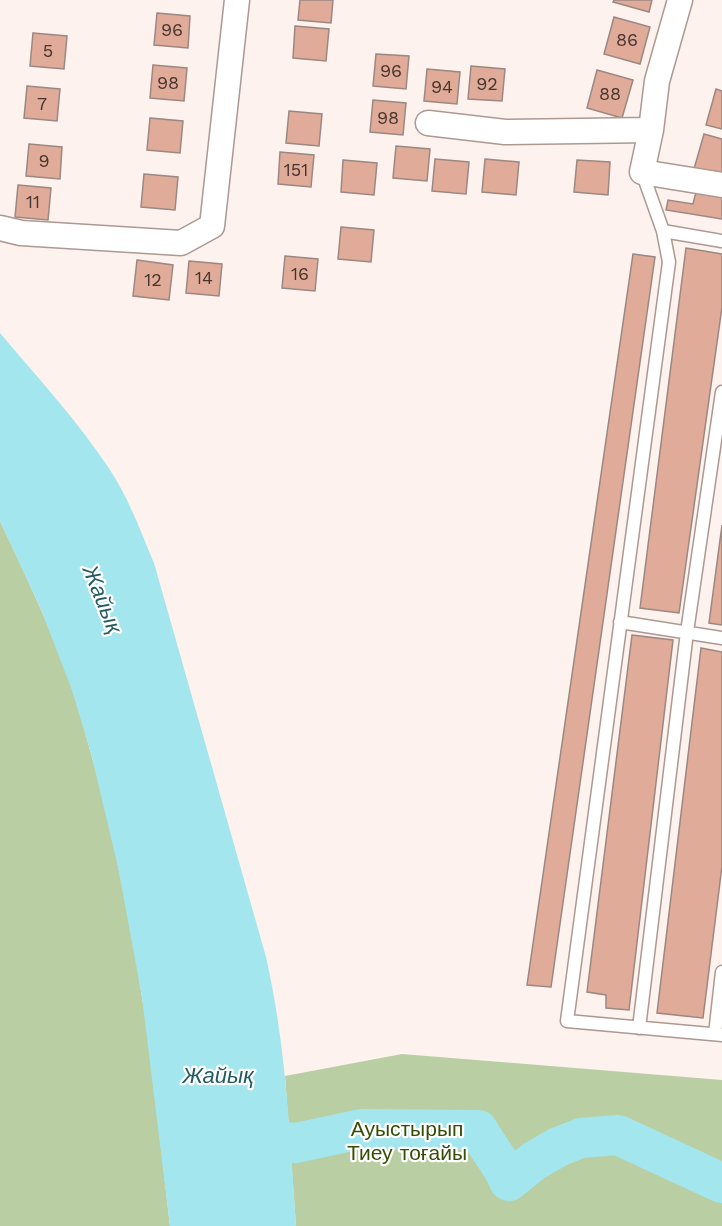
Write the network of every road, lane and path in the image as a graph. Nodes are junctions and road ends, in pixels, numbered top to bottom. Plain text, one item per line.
1 (237, 0) edge
2 (680, 0) edge
3 (428, 123) dead end
4 (651, 130) junction
5 (642, 172) junction
6 (722, 185) edge
7 (0, 228) edge
8 (663, 231) junction
9 (722, 241) edge
10 (722, 392) edge
11 (620, 622) junction
12 (687, 632) junction
13 (722, 638) edge
14 (722, 972) edge
15 (639, 1028) junction
16 (718, 1035) edge

1 - 7 street
2 - 4 street
3 - 4 street
4 - 5 street
5 - 6 street
5 - 8 lane
8 - 9 lane
8 - 11 lane
10 - 12 lane
11 - 12 lane
11 - 15 lane
12 - 13 lane
12 - 15 lane
14 - 16 lane
15 - 16 lane

